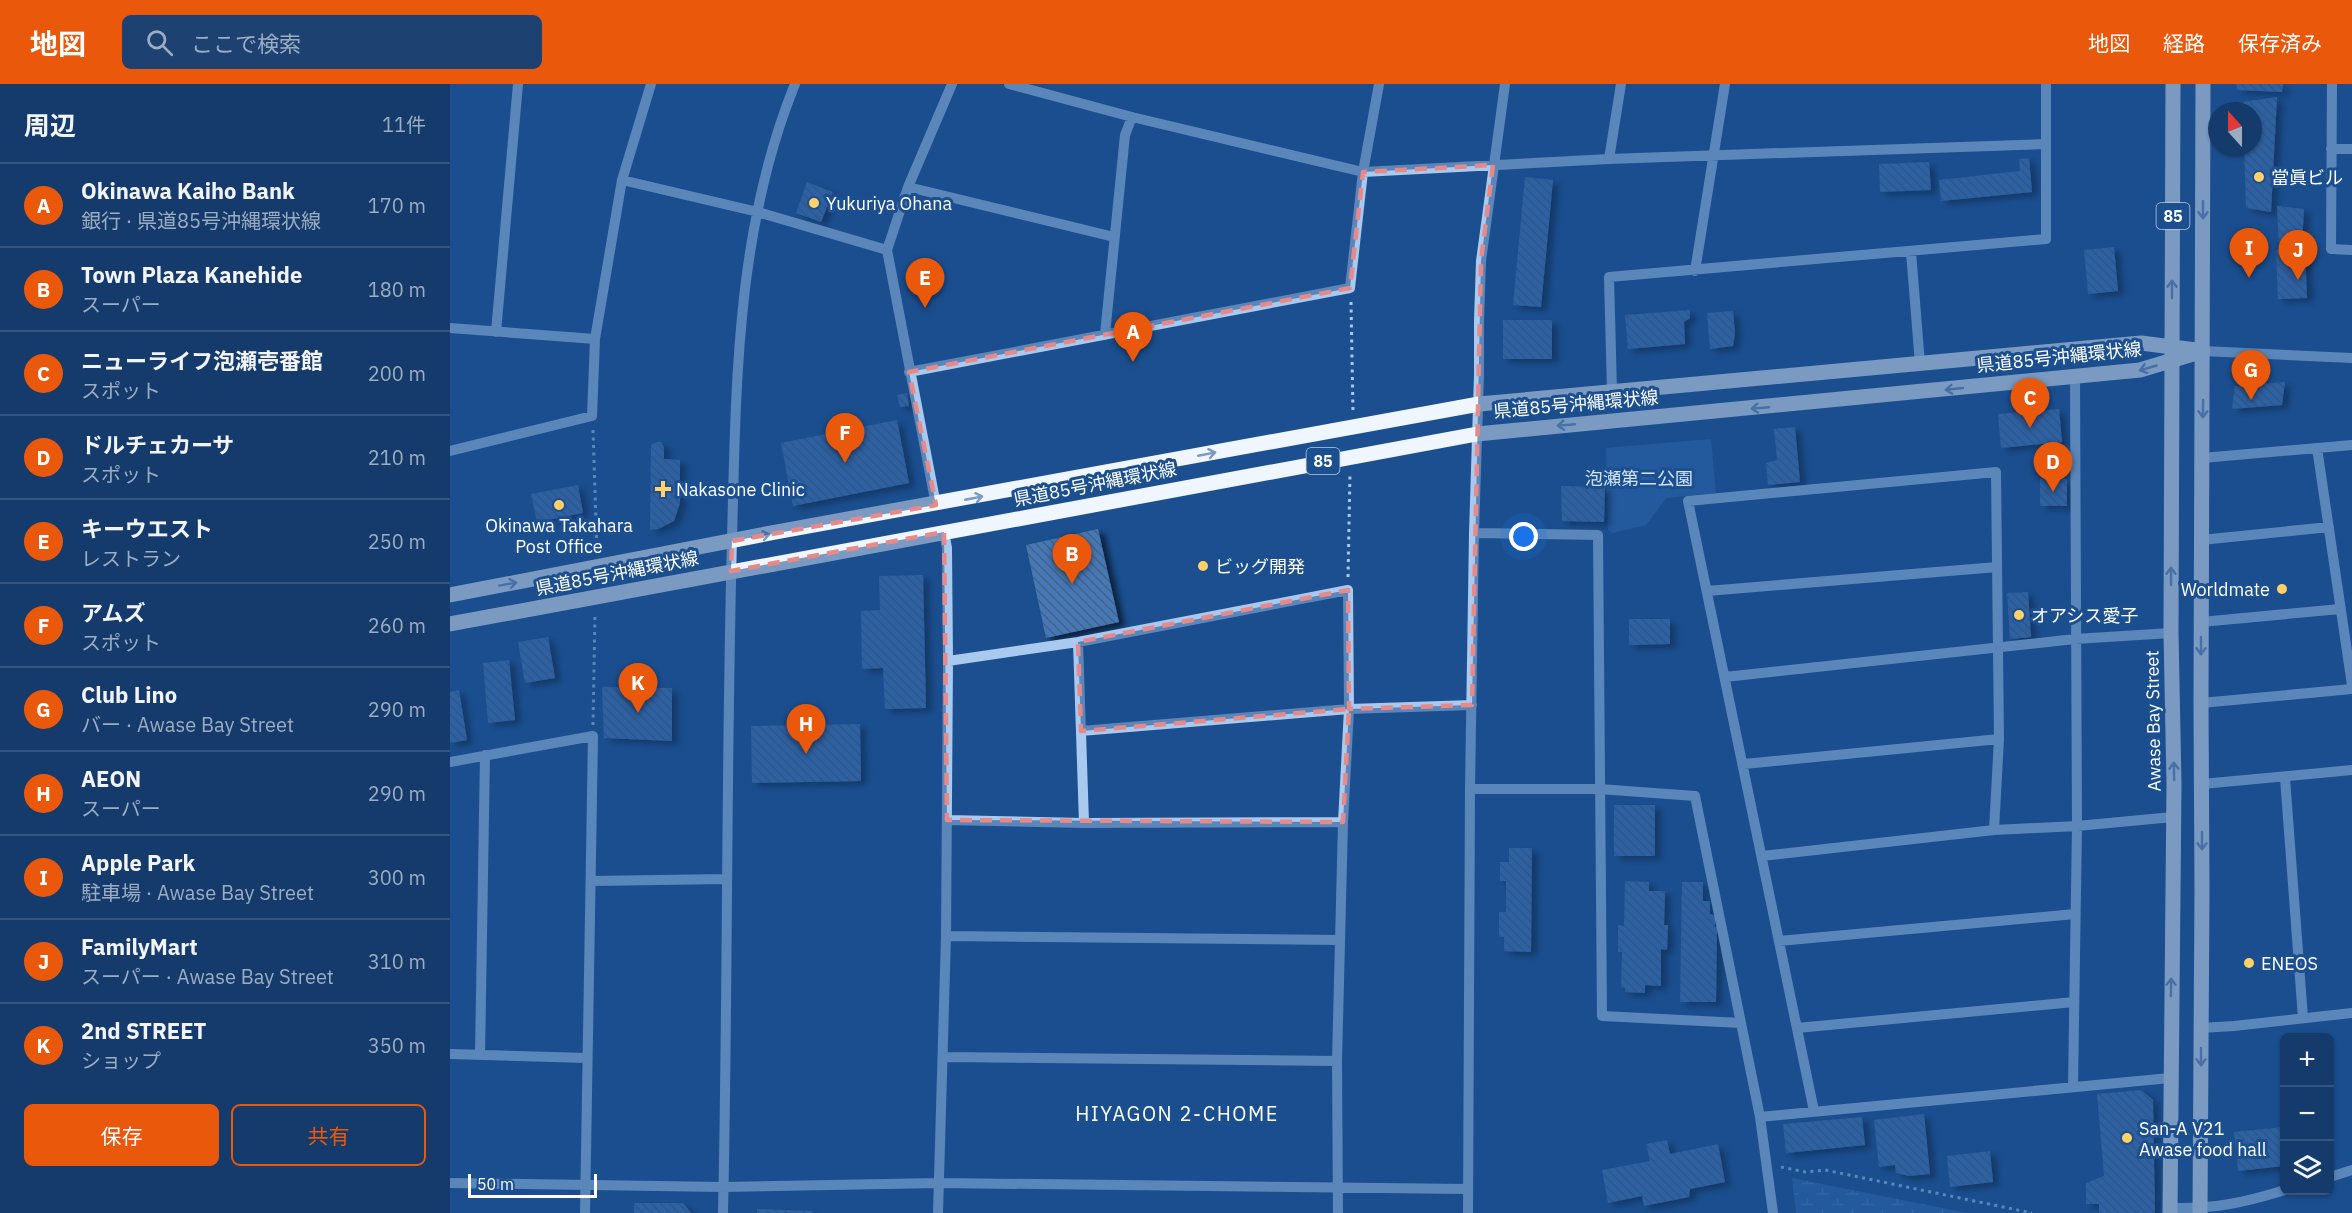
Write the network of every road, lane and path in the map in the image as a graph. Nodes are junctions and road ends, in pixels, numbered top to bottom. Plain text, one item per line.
1 (519, 84) edge
2 (651, 84) edge
3 (795, 84) edge
4 (952, 84) edge
5 (1009, 84) edge
6 (1379, 84) edge
7 (1505, 84) edge
8 (1621, 84) edge
9 (1725, 84) edge
10 (2046, 84) edge
11 (2173, 84) edge
12 (2203, 84) edge
13 (2332, 84) edge
14 (1132, 117) junction
15 (2045, 144) junction
16 (2331, 149) junction
17 (2352, 149) edge
18 (1713, 156) junction
19 (1609, 159) junction
20 (1493, 165) junction
21 (1363, 172) junction
22 (622, 180) junction
23 (908, 187) junction
24 (758, 212) junction
25 (1114, 237) junction
26 (2352, 249) edge
27 (887, 250) junction
28 (1911, 252) junction
29 (1695, 271) junction
30 (1350, 288) junction
31 (450, 328) edge
32 (496, 332) junction
33 (1105, 333) junction
34 (595, 339) junction
35 (2204, 351) junction
36 (2171, 354) junction
37 (2352, 358) edge
38 (1920, 364) junction
39 (909, 372) junction
40 (2075, 377) junction
41 (1612, 392) junction
42 (1479, 404) junction
43 (592, 416) junction
44 (1354, 427) junction
45 (1477, 434) junction
46 (2352, 445) edge
47 (2317, 448) junction
48 (450, 451) edge
49 (1351, 456) junction
50 (2202, 458) junction
51 (936, 505) junction
52 (2329, 527) junction
53 (944, 532) junction
54 (1474, 533) junction
55 (2202, 540) junction
56 (732, 541) junction
57 (598, 567) junction
58 (1997, 567) junction
59 (731, 571) junction
60 (1348, 590) junction
61 (1707, 591) junction
62 (450, 595) edge
63 (595, 597) junction
64 (2340, 609) junction
65 (2201, 622) junction
66 (450, 624) edge
67 (2171, 633) junction
68 (2075, 639) junction
69 (1078, 642) junction
70 (1999, 648) junction
71 (948, 661) junction
72 (1725, 677) junction
73 (2352, 687) edge
74 (2201, 703) junction
75 (1472, 705) junction
76 (1349, 709) junction
77 (1081, 731) junction
78 (593, 736) junction
79 (1999, 739) junction
80 (485, 755) junction
81 (450, 762) edge
82 (1744, 764) junction
83 (2352, 770) edge
84 (2285, 778) junction
85 (2202, 784) junction
86 (1470, 789) junction
87 (1599, 789) junction
88 (2173, 817) junction
89 (947, 820) junction
90 (1343, 822) junction
91 (1084, 823) junction
92 (2077, 826) junction
93 (1994, 830) junction
94 (1762, 856) junction
95 (726, 879) junction
96 (591, 881) junction
97 (2075, 914) junction
98 (946, 936) junction
99 (1341, 940) junction
100 (1779, 940) junction
101 (2074, 1002) junction
102 (2352, 1013) edge
103 (2303, 1018) junction
104 (1741, 1023) junction
105 (1797, 1028) junction
106 (2201, 1028) junction
107 (450, 1054) edge
108 (480, 1055) junction
109 (943, 1057) junction
110 (587, 1058) junction
111 (1337, 1061) junction
112 (2170, 1078) junction
113 (2073, 1087) junction
114 (1814, 1111) junction
115 (1760, 1117) junction
116 (1766, 1164) junction
117 (2352, 1170) edge
118 (2334, 1176) edge
119 (450, 1183) edge
120 (939, 1183) junction
121 (586, 1184) junction
122 (1339, 1186) junction
123 (723, 1187) junction
124 (1468, 1189) junction
125 (2280, 1192) edge
126 (2170, 1211) edge
127 (2200, 1211) edge
128 (585, 1213) edge
129 (723, 1213) edge
130 (938, 1213) edge
131 (1338, 1213) edge
132 (1468, 1213) edge
133 (1773, 1213) edge
134 (2032, 1213) edge

1 - 32 street
2 - 22 street
3 - 24 street
4 - 23 street
5 - 14 street
6 - 21 street
7 - 20 street
8 - 19 street
9 - 18 street
10 - 15 street
36 -> 11 main road, Awase Bay Street / 85
12 -> 35 main road, 85
13 - 16 street
14 - 21 street
14 - 25 street
15 - 18 street
15 - 28 street
16 - 17 street
16 - 26 street
18 - 19 street
18 - 29 street
19 - 20 street
20 - 21 street
20 - 42 street
21 - 30 street
22 - 24 street
22 - 34 street
23 - 25 street
23 - 27 street
24 - 27 street
24 - 56 street
25 - 33 street
27 - 39 street
28 - 29 street
28 - 38 street
29 - 41 street
30 - 33 street
30 - 44 path
31 - 32 street
32 - 34 street
33 - 39 street
34 - 43 street
35 - 36 main road, 県道85号沖縄環状線 / 85
35 - 37 street
35 -> 50 main road
36 - 38 main road, 県道85号沖縄環状線 / 85
36 -> 40 main road, 県道85号沖縄環状線 / 85
67 -> 36 main road, Awase Bay Street
38 - 41 main road, 県道85号沖縄環状線 / 85
39 - 51 street
40 -> 45 main road, 県道85号沖縄環状線 / 85
40 - 68 street
41 - 42 main road, 県道85号沖縄環状線 / 85
42 - 44 main road, 県道85号沖縄環状線 / 85
42 - 45 street
43 - 48 street
43 - 57 path
51 -> 44 main road, 県道85号沖縄環状線 / 85
45 - 49 main road, 県道85号沖縄環状線 / 85
45 - 54 street
46 - 47 street
47 - 50 street
47 - 52 street
49 - 53 main road, 県道85号沖縄環状線 / 85
49 - 60 path
50 - 55 main road
56 -> 51 main road, 県道85号沖縄環状線 / 85
52 - 55 street
52 - 64 street
53 - 59 main road, 県道85号沖縄環状線 / 85
53 - 71 street
54 - 75 street
54 - 87 street
55 - 65 main road
56 - 57 main road, 県道85号沖縄環状線 / 85
56 - 59 street
62 -> 57 main road, 県道85号沖縄環状線 / 85
58 - 61 street
58 - 61 street
58 - 70 street
59 - 63 main road, 県道85号沖縄環状線 / 85
59 - 95 street
60 - 69 street
60 - 76 street
61 - 72 street
63 - 66 main road, 県道85号沖縄環状線 / 85
63 - 78 path
64 - 65 street
64 - 73 street
65 -> 74 main road
67 - 68 street
88 -> 67 main road, Awase Bay Street
68 - 70 street
68 - 92 street
69 - 71 street
69 - 77 street
70 - 72 street
70 - 79 street
71 - 89 street
72 - 82 street
73 - 74 street
74 - 85 main road
75 - 76 street
75 - 86 street
76 - 77 street
76 - 90 street
77 - 91 street
78 - 80 street
78 - 96 street
79 - 82 street
79 - 93 street
80 - 81 street
80 - 108 street
82 - 94 street
83 - 84 street
84 - 85 street
84 - 103 street
85 -> 106 main road
86 - 87 street
86 - 124 street
87 - 104 street
87 - 104 street
88 - 92 street
112 -> 88 main road, Awase Bay Street
89 - 91 street
89 - 98 street
90 - 91 street
90 - 99 street
92 - 93 street
92 - 97 street
93 - 94 street
94 - 100 street
95 - 96 street
95 - 123 street
96 - 110 street
97 - 100 street
97 - 101 street
98 - 99 street
98 - 109 street
99 - 111 street
100 - 105 street
101 - 105 street
101 - 113 street
102 - 103 street
103 - 106 street
104 - 115 street
105 - 114 street
106 -> 127 main road
107 - 108 street
108 - 110 street
109 - 111 street
109 - 120 street
110 - 121 street
111 - 122 street
112 - 113 street
112 - 126 main road, Awase Bay Street
113 - 114 street
114 - 115 street
115 - 116 street
116 - 133 street
116 - 134 path
117 - 118 street
119 - 121 street
120 - 122 street
120 - 123 street
120 - 130 street
121 - 123 street
121 - 128 street
122 - 124 street
122 - 131 street
123 - 129 street
124 - 132 street
125 - 127 street
126 - 127 street

